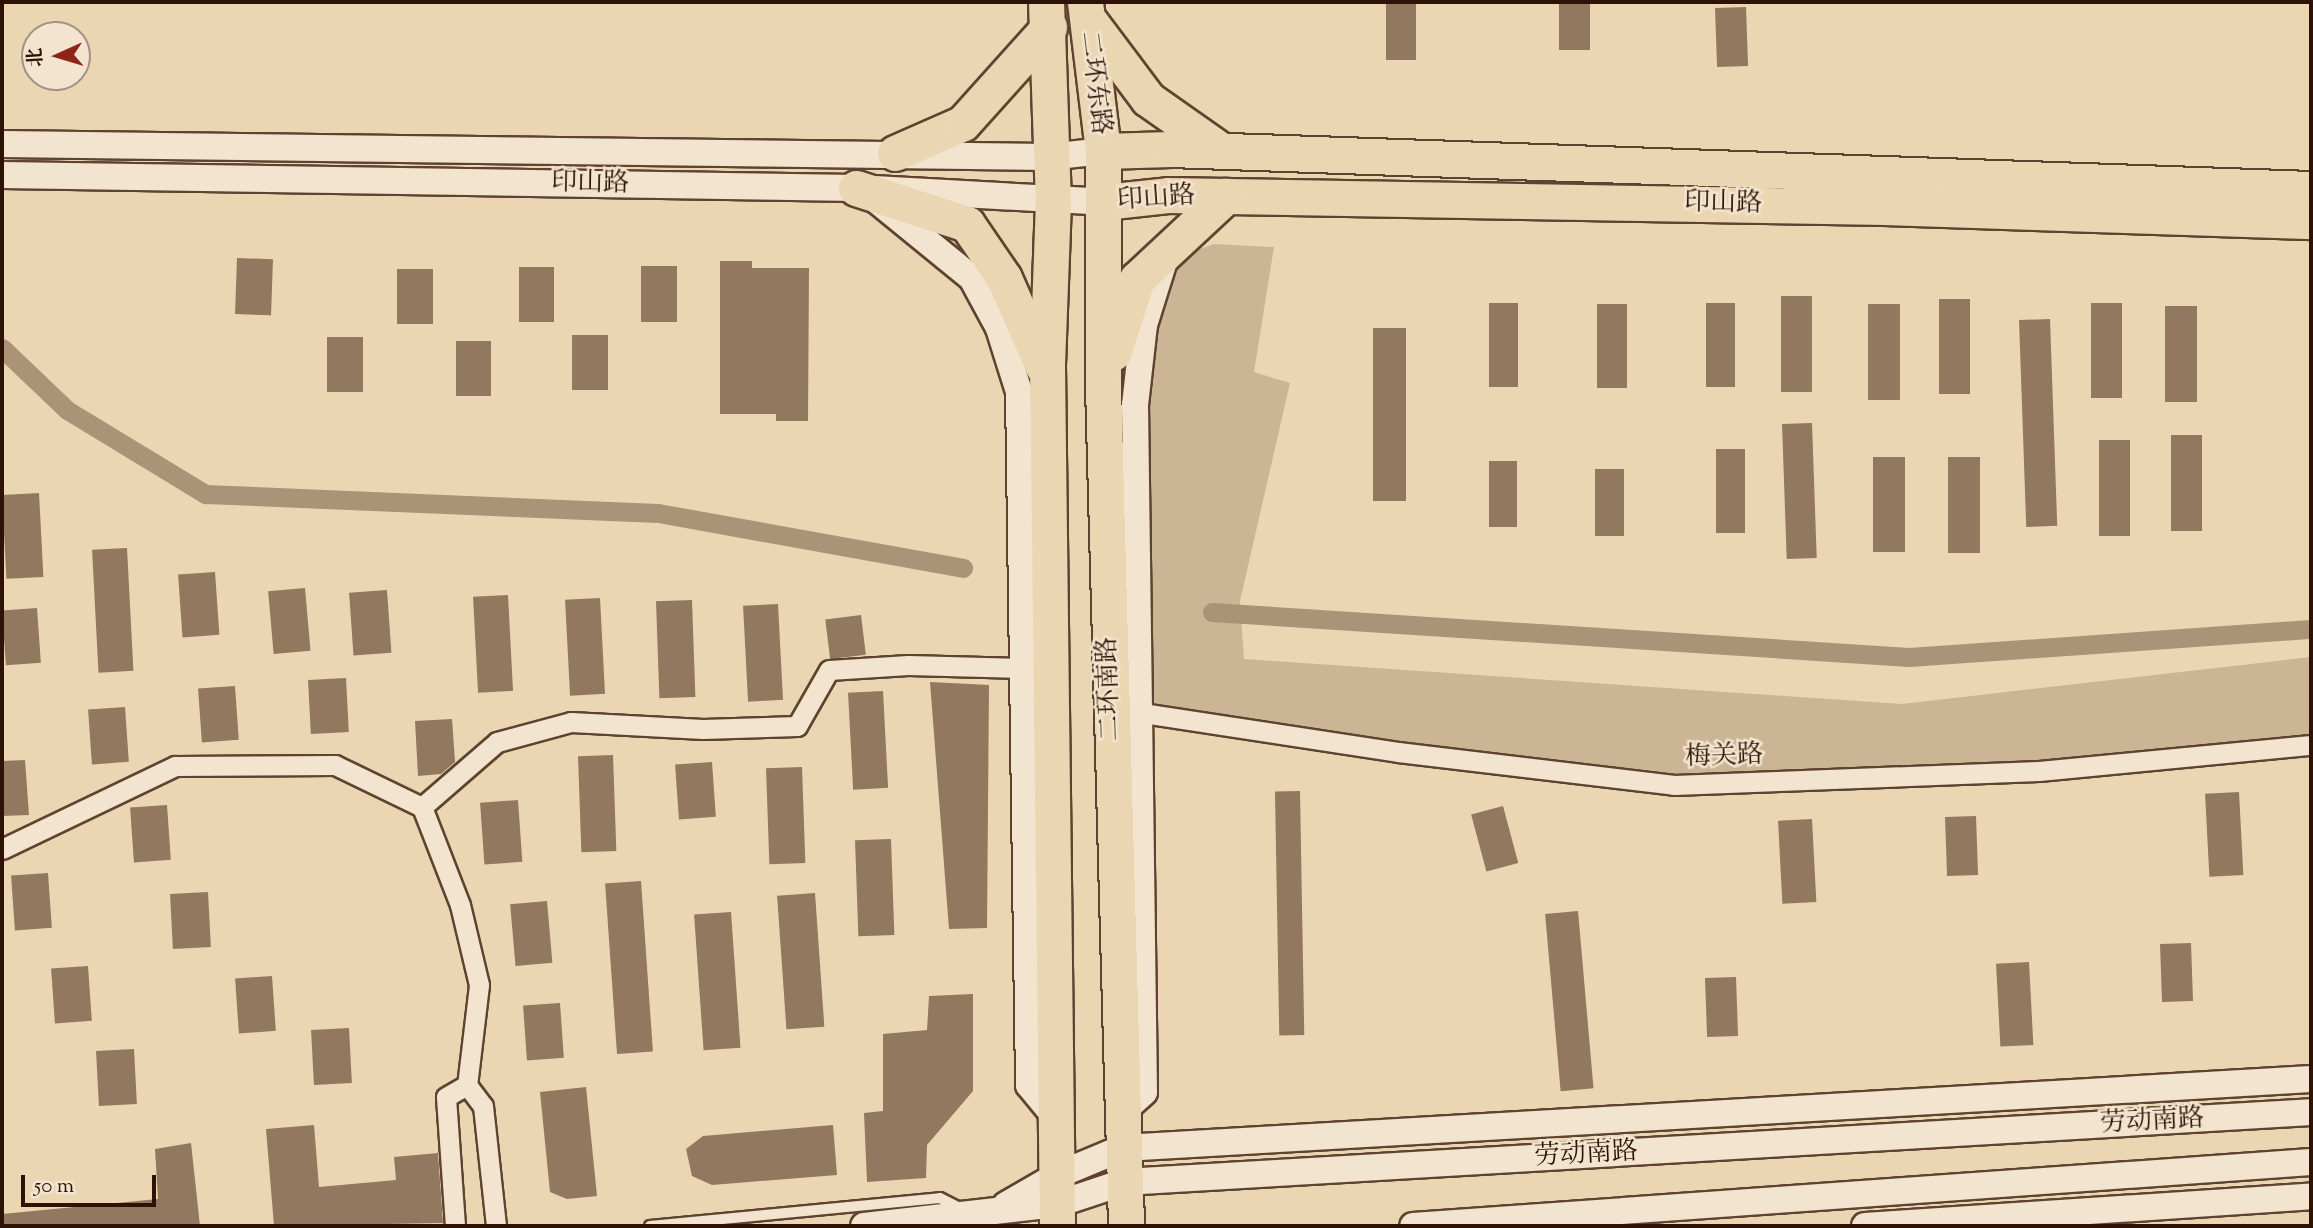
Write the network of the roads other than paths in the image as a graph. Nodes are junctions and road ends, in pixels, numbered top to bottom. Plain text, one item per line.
1 (1085, 8) edge
2 (1047, 15) edge
3 (2, 144) edge
4 (1222, 151) junction
5 (1102, 152) junction
6 (895, 153) junction
7 (1048, 157) junction
8 (2, 175) edge
9 (2311, 188) edge
10 (861, 190) junction
11 (1226, 196) junction
12 (1053, 201) junction
13 (1104, 202) junction
14 (2311, 221) edge
15 (1168, 246) junction
16 (1047, 377) junction
17 (1102, 386) junction
18 (1023, 668) junction
19 (1143, 713) junction
20 (2311, 745) edge
21 (422, 807) junction
22 (2, 849) edge
23 (2311, 1079) edge
24 (467, 1085) junction
25 (1123, 1111) junction
26 (2311, 1112) edge
27 (1057, 1119) junction
28 (2311, 1161) edge
29 (1124, 1165) junction
30 (2311, 1196) edge
31 (1058, 1202) edge
32 (984, 1213) junction
33 (455, 1226) edge
34 (496, 1226) edge
35 (650, 1226) edge
36 (864, 1226) edge
37 (1126, 1226) edge
38 (1413, 1226) edge
39 (1865, 1226) edge

1 - 4 highway
1 - 5 highway, 二环东路
2 - 6 highway
2 - 7 highway, 二环东路
3 - 6 main road, 印山路
4 - 5 highway, 印山路
4 - 9 highway, 印山路
5 - 7 main road, 印山路
5 - 13 highway, 二环南路
6 - 7 main road, 印山路
7 - 12 highway
8 - 10 main road, 印山路
10 - 12 main road, 印山路
10 - 16 highway
10 - 18 main road
11 - 13 highway, 印山路
11 - 14 highway, 印山路
11 - 15 highway
12 - 13 main road, 印山路
12 - 16 highway
13 - 17 highway, 二环南路
15 - 17 highway
15 - 19 main road
16 - 27 highway
17 - 25 highway, 二环南路
18 - 21 street
18 - 27 main road
19 - 20 street, 梅关路
19 - 25 main road
21 - 22 street
21 - 24 street
23 - 29 main road
24 - 33 street
24 - 34 street
25 - 29 highway, 二环南路
26 - 29 main road, 劳动南路
27 - 31 highway
28 - 38 main road, 劳动南路
29 - 31 main road
29 - 37 highway, 二环南路
30 - 39 main road
31 - 32 main road
32 - 35 lane
32 - 36 main road

